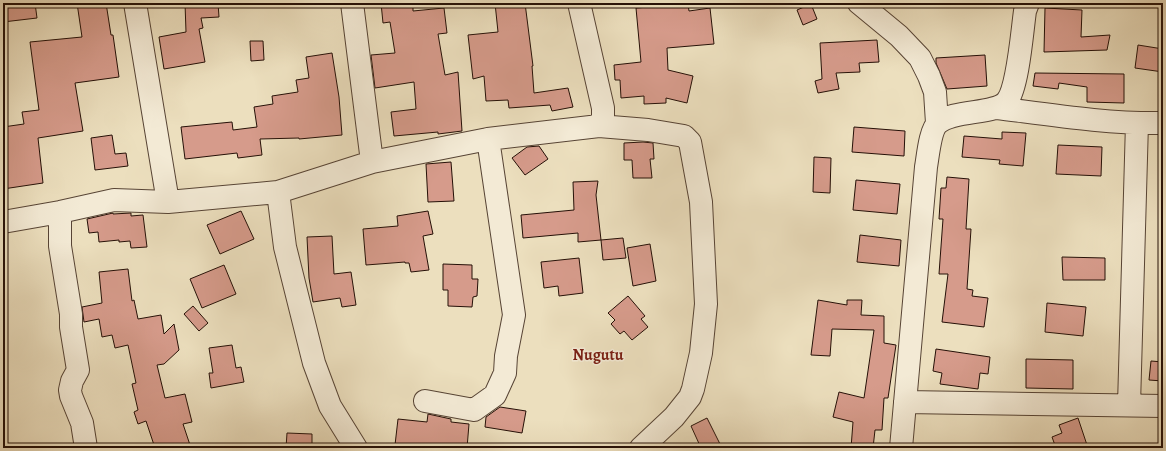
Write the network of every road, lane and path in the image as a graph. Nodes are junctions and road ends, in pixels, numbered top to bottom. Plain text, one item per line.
1 (135, 3) edge
2 (352, 3) edge
3 (580, 3) edge
4 (859, 3) edge
5 (1028, 3) edge
6 (998, 108) junction
7 (938, 123) junction
8 (1137, 123) junction
9 (1163, 123) edge
10 (599, 126) junction
11 (488, 140) junction
12 (372, 162) junction
13 (278, 192) junction
14 (168, 202) junction
15 (60, 212) junction
16 (3, 222) edge
17 (425, 401) dead end
18 (905, 402) junction
19 (1129, 405) junction
20 (1163, 406) edge
21 (86, 448) edge
22 (356, 448) edge
23 (641, 448) edge
24 (901, 448) edge

1 - 14 street
2 - 12 street
3 - 10 street
4 - 7 street
5 - 6 street
6 - 7 street
6 - 8 street
7 - 18 street
8 - 9 street
8 - 19 street
10 - 11 street
10 - 23 street
11 - 12 street
11 - 17 street
12 - 13 street
13 - 14 street
13 - 22 street
14 - 15 street
15 - 16 street
15 - 21 street
18 - 19 street
18 - 24 street
19 - 20 street

